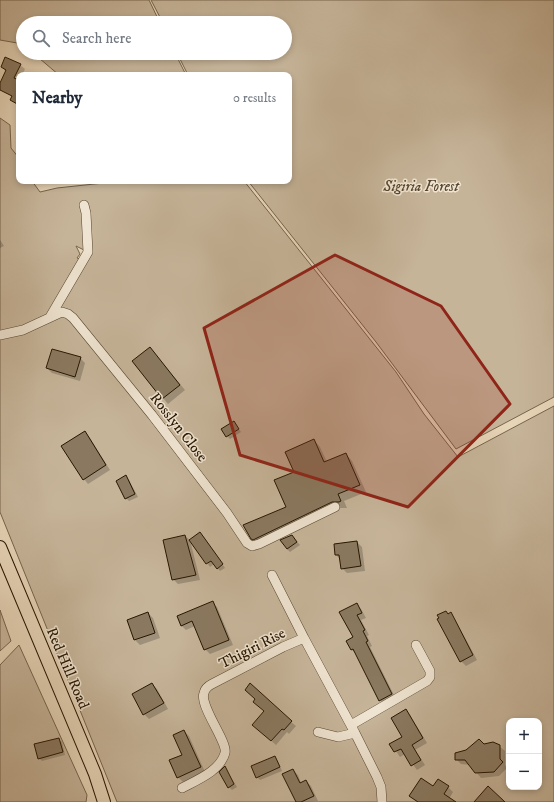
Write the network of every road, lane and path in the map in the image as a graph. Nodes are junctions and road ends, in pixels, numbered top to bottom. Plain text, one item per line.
1 (84, 205) dead end
2 (50, 317) junction
3 (0, 335) edge
4 (335, 507) dead end
5 (0, 547) edge
6 (272, 575) dead end
7 (304, 638) junction
8 (416, 645) dead end
9 (353, 729) junction
10 (318, 732) dead end
11 (182, 788) dead end
12 (104, 802) edge
13 (382, 802) edge

1 - 2 street
2 - 3 street, Rosslyn Close
2 - 4 street, Rosslyn Close
5 - 12 main road, Red Hill Road
6 - 7 street
7 - 9 street, Thigiri Rise
7 - 11 street, Thigiri Rise
8 - 9 street
9 - 10 street
9 - 13 street, Thigiri Rise

